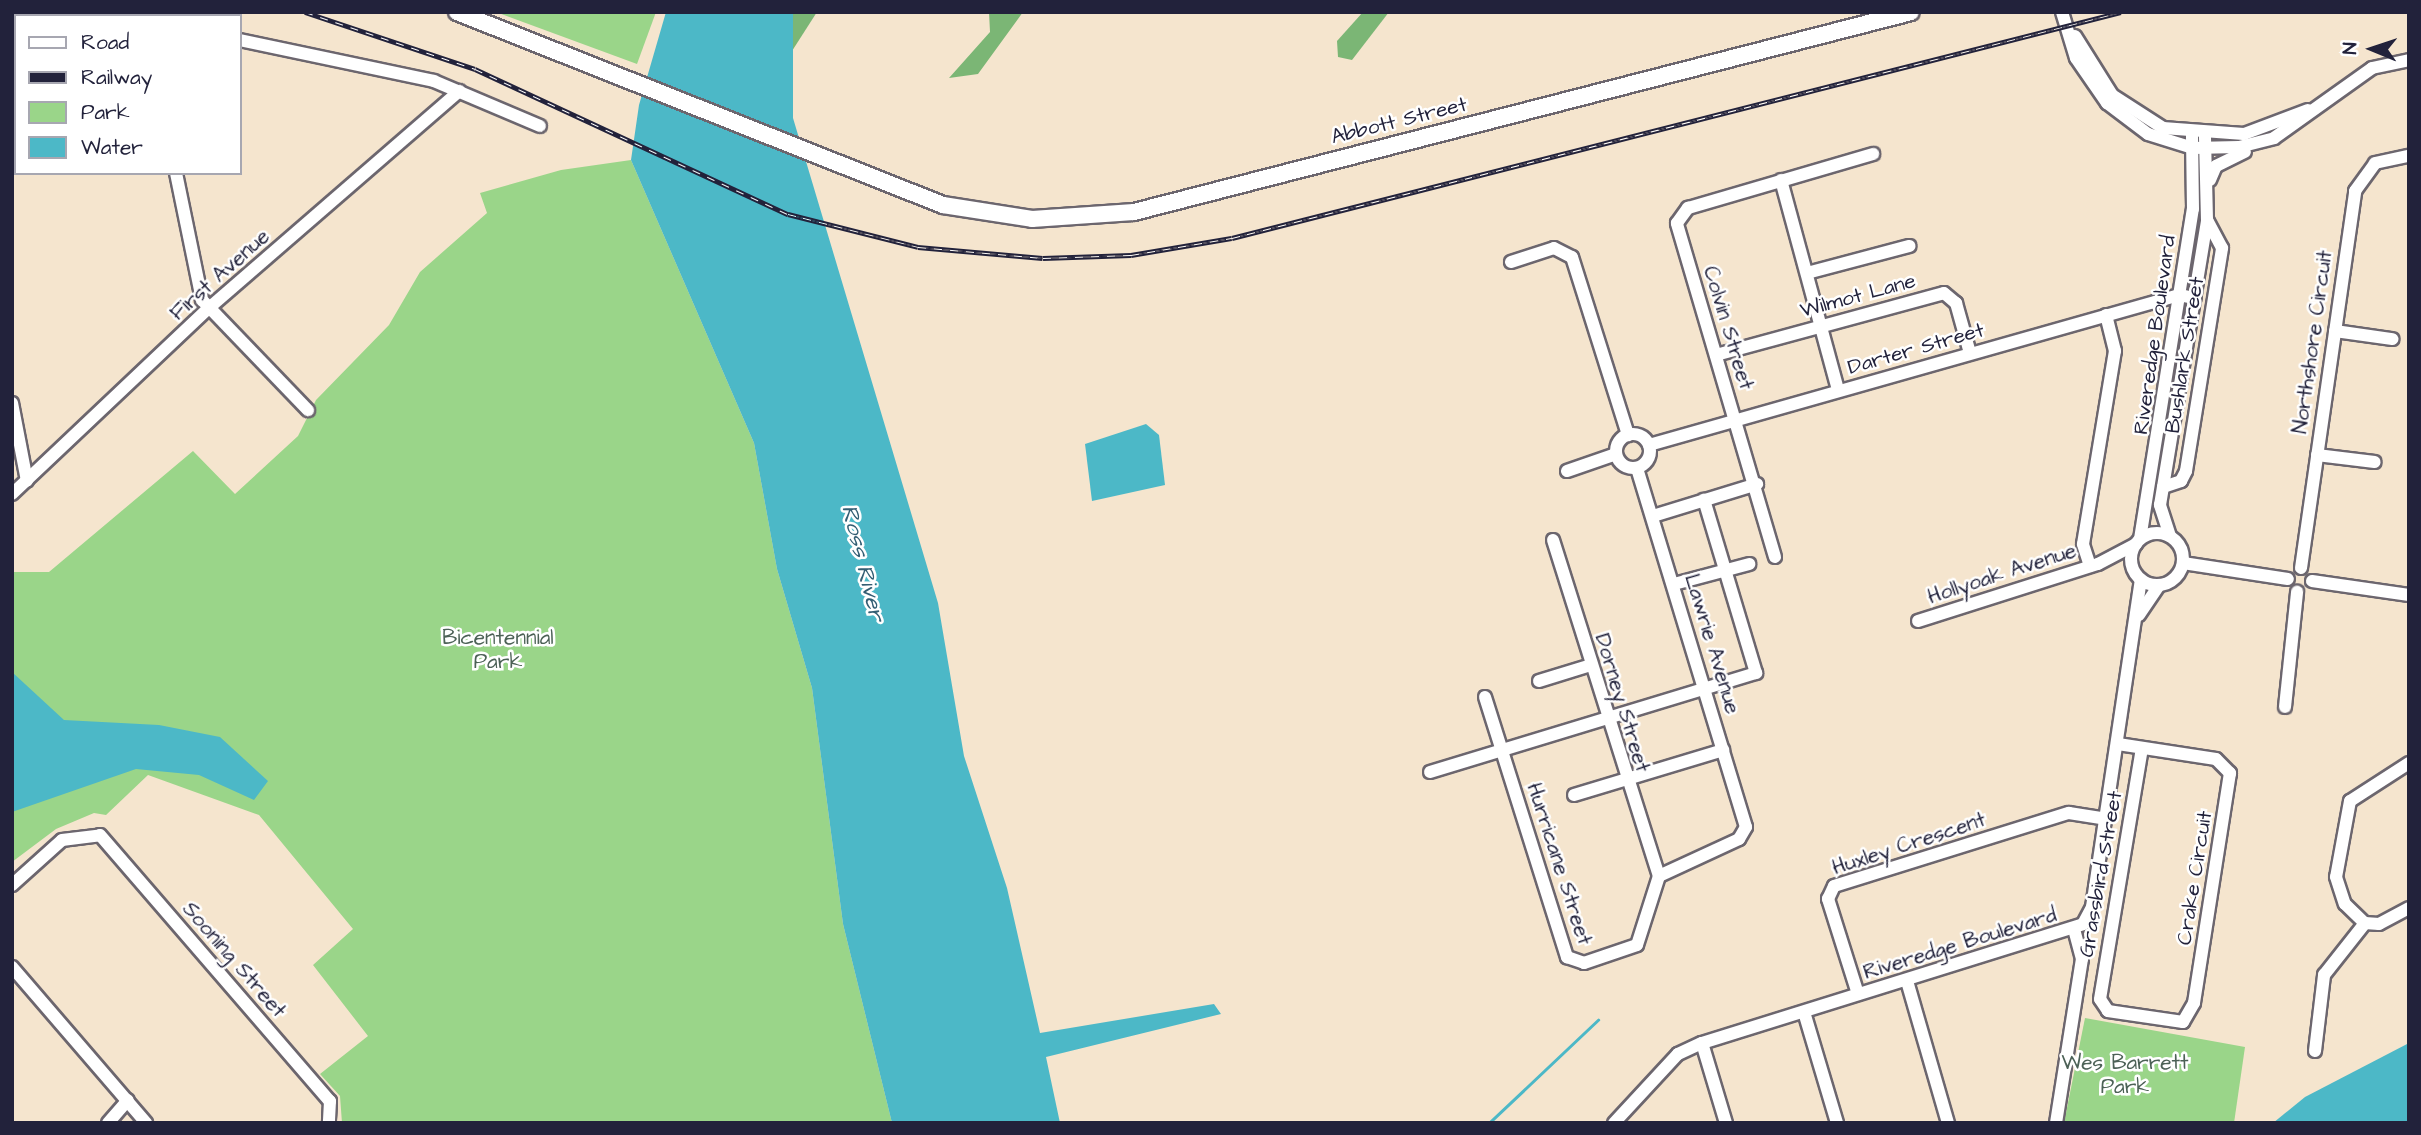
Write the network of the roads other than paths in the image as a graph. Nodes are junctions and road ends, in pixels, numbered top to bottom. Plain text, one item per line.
1 (12, 12) edge
2 (457, 12) edge
3 (1911, 12) edge
4 (2062, 12) edge
5 (2068, 12) edge
6 (66, 14) edge
7 (242, 40) edge
8 (2409, 60) edge
9 (459, 92) junction
10 (2325, 103) junction
11 (540, 126) dead end
12 (2288, 131) junction
13 (2199, 142) junction
14 (1873, 154) dead end
15 (2409, 156) edge
16 (176, 175) edge
17 (1782, 180) junction
18 (2209, 181) junction
19 (2207, 220) junction
20 (1909, 246) dead end
21 (1511, 262) dead end
22 (1807, 274) junction
23 (2179, 295) junction
24 (2195, 298) junction
25 (210, 307) junction
26 (2106, 315) junction
27 (1820, 325) junction
28 (2335, 331) junction
29 (2392, 339) dead end
30 (1970, 353) junction
31 (1716, 355) junction
32 (1838, 390) junction
33 (12, 402) edge
34 (308, 410) dead end
35 (1736, 419) junction
36 (1628, 435) junction
37 (1649, 445) junction
38 (1616, 454) junction
39 (2317, 455) junction
40 (2375, 462) dead end
41 (1637, 468) junction
42 (1567, 471) dead end
43 (27, 481) junction
44 (1757, 484) junction
45 (2163, 487) junction
46 (12, 494) edge
47 (1704, 500) junction
48 (1653, 516) junction
49 (2170, 536) junction
50 (1553, 540) dead end
51 (2138, 541) junction
52 (1775, 557) dead end
53 (2183, 563) junction
54 (1749, 564) dead end
55 (2094, 565) junction
56 (2301, 568) junction
57 (1725, 569) junction
58 (2137, 574) junction
59 (2288, 579) junction
60 (2312, 581) junction
61 (1674, 583) junction
62 (2159, 585) junction
63 (2297, 592) junction
64 (2409, 595) edge
65 (2139, 615) junction
66 (1918, 621) dead end
67 (1591, 665) junction
68 (1539, 681) dead end
69 (1705, 688) junction
70 (1485, 697) dead end
71 (2285, 708) dead end
72 (1606, 719) junction
73 (2118, 744) junction
74 (2142, 748) junction
75 (1502, 750) junction
76 (1723, 750) junction
77 (2409, 763) edge
78 (1430, 772) dead end
79 (1625, 779) junction
80 (1574, 795) dead end
81 (2106, 819) junction
82 (1659, 876) junction
83 (12, 885) edge
84 (2409, 908) edge
85 (2365, 923) junction
86 (2074, 929) junction
87 (15, 976) edge
88 (1907, 981) junction
89 (1858, 994) junction
90 (2102, 1006) joint
91 (1804, 1012) junction
92 (1702, 1043) junction
93 (2315, 1051) dead end
94 (128, 1100) junction
95 (330, 1118) edge
96 (108, 1123) edge
97 (146, 1123) edge
98 (1614, 1123) edge
99 (1726, 1123) edge
100 (1837, 1123) edge
101 (1948, 1123) edge
102 (2056, 1123) edge

1 - 6 street
2 - 3 main road, Abbott Street
4 - 13 street
5 - 13 street
7 - 9 street
8 - 10 street
9 - 11 street
9 - 25 street, First Avenue
10 - 12 street
10 - 13 street
12 - 13 street
12 - 18 street
13 - 18 street, Riveredge Boulevard
13 - 23 street, Riveredge Boulevard
14 - 17 street
15 - 28 street, Northshore Circuit
16 - 25 street
17 - 22 street
17 - 31 street, Colvin Street
18 - 19 street, Riveredge Boulevard
19 - 24 street, Riveredge Boulevard
19 - 45 street, Bushlark Street
20 - 22 street
21 - 36 street
22 - 27 street
23 - 24 street, Darter Street
23 - 26 street, Darter Street
23 - 51 street, Riveredge Boulevard
24 - 45 street, Riveredge Boulevard
25 - 34 street
25 - 43 street, First Avenue
26 - 30 street, Darter Street
26 - 55 street
27 - 30 street, Wilmot Lane
27 - 31 street, Wilmot Lane
27 - 32 street
28 - 29 street
28 - 39 street, Northshore Circuit
30 - 32 street, Darter Street
31 - 35 street, Colvin Street
32 - 35 street, Darter Street
33 - 43 street
35 - 37 street, Darter Street
35 - 44 street, Colvin Street
36 - 37 street
36 - 38 street
37 - 41 street
38 - 41 street
38 - 42 street
39 - 40 street
39 - 56 street, Northshore Circuit
41 - 48 street, Lawrie Avenue
43 - 46 street, First Avenue
44 - 47 street
44 - 52 street, Colvin Street
45 - 49 street, Riveredge Boulevard
47 - 48 street
47 - 57 street
48 - 61 street, Lawrie Avenue
49 - 51 street
49 - 53 street
50 - 67 street, Dorney Street
51 - 55 street, Hollyoak Avenue
51 - 58 street
53 - 59 street
53 - 62 street
54 - 57 street
55 - 58 street
55 - 66 street, Hollyoak Avenue
56 - 59 street
56 - 60 street
57 - 61 street
57 - 69 street
58 - 62 street
58 - 65 street, Riveredge Boulevard
59 - 63 street
60 - 63 street
60 - 64 street
61 - 69 street, Lawrie Avenue
62 - 65 street, Riveredge Boulevard
63 - 71 street
65 - 73 street, Riveredge Boulevard
67 - 68 street
67 - 72 street, Dorney Street
69 - 72 street
69 - 76 street, Lawrie Avenue
70 - 75 street
72 - 75 street
72 - 79 street, Dorney Street
73 - 74 street, Crake Circuit
73 - 81 street, Riveredge Boulevard
74 - 90 street, Grassbird Street
74 - 90 street, Crake Circuit
75 - 78 street
75 - 82 street, Hurricane Street
76 - 79 street
76 - 82 street, Lawrie Avenue
77 - 85 street
79 - 80 street
79 - 82 street, Dorney Street
81 - 86 street, Riveredge Boulevard
81 - 89 street, Huxley Crescent
83 - 95 street, Sooning Street
84 - 85 street
85 - 93 street
86 - 88 street, Riveredge Boulevard
86 - 102 street
87 - 94 street
88 - 89 street, Riveredge Boulevard
88 - 101 street
89 - 91 street, Riveredge Boulevard
91 - 92 street, Riveredge Boulevard
91 - 100 street
92 - 98 street, Riveredge Boulevard
92 - 99 street
94 - 96 street
94 - 97 street

